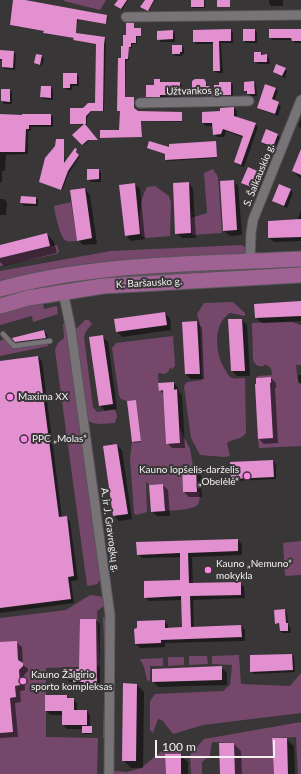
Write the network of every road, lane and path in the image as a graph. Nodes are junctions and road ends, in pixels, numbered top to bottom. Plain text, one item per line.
1 (301, 15) edge
2 (126, 17) dead end
3 (301, 100) edge
4 (249, 101) dead end
5 (140, 103) dead end
6 (301, 259) edge
7 (250, 261) junction
8 (301, 275) edge
9 (0, 289) edge
10 (63, 291) junction
11 (0, 306) edge
12 (3, 334) dead end
13 (50, 341) dead end
14 (109, 774) edge

1 - 2 street
3 - 7 street, S. Šalkauskio g.
4 - 5 street, Užtvankos g.
6 - 7 main road, K. Baršausko g.
7 - 9 main road, K. Baršausko g.
8 - 10 main road, K. Baršausko g.
10 - 11 main road, K. Baršausko g.
10 - 14 street, A. ir J. Gravrogkų g.
12 - 13 lane

